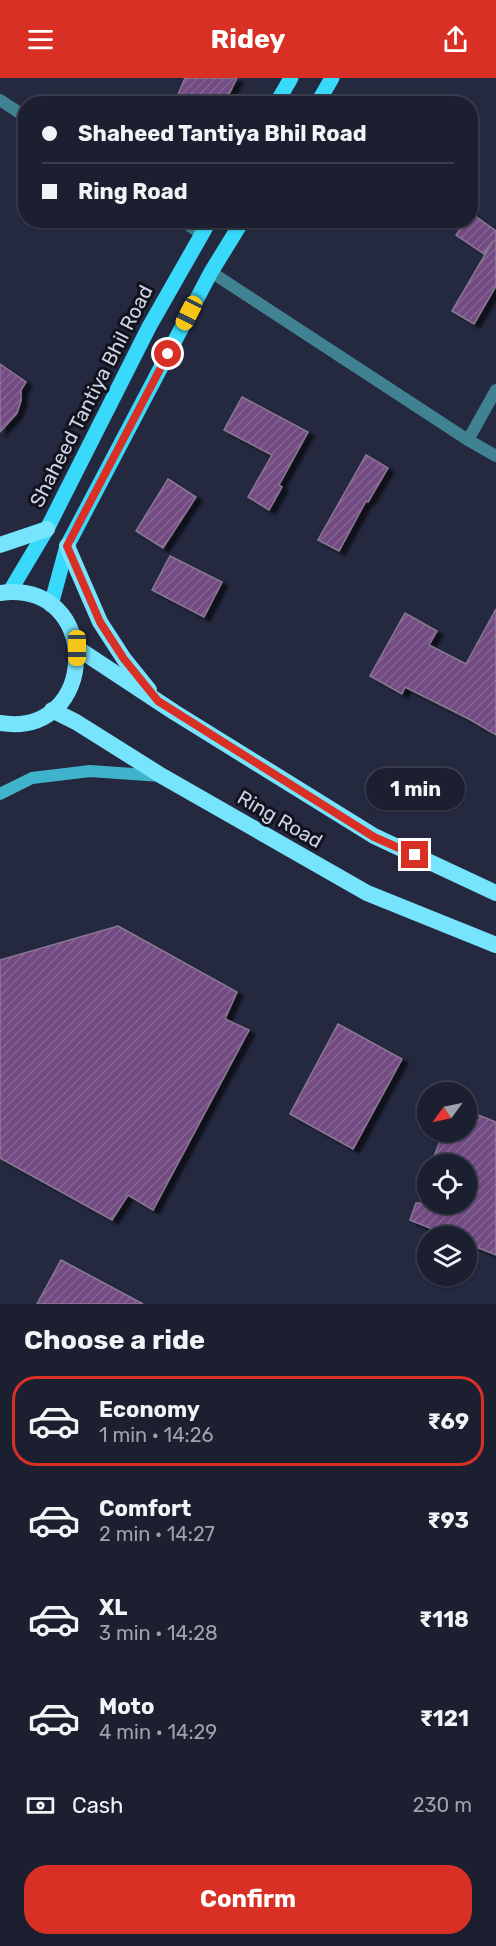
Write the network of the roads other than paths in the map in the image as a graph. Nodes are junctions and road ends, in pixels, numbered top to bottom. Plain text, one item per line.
1 (291, 78) edge
2 (332, 78) edge
3 (281, 96) edge
4 (322, 96) edge
5 (0, 100) edge
6 (18, 112) edge
7 (192, 228) edge
8 (206, 228) edge
9 (238, 228) edge
10 (202, 235) junction
11 (210, 272) junction
12 (496, 390) edge
13 (468, 440) junction
14 (496, 456) edge
15 (47, 529) junction
16 (0, 545) edge
17 (67, 546) junction
18 (5, 592) edge
19 (51, 605) junction
20 (77, 648) junction
21 (158, 701) junction
22 (52, 710) junction
23 (0, 723) edge
24 (162, 776) junction
25 (0, 794) edge
26 (496, 893) edge
27 (496, 945) edge

1 - 3 main road
2 - 4 main road
5 - 6 street
7 - 10 street
8 - 10 main road, Shaheed Tantiya Bhil Road
9 - 11 main road
10 - 15 main road, Shaheed Tantiya Bhil Road
11 - 13 street
11 - 17 main road
12 - 13 street
13 - 14 street
15 - 16 highway
15 - 18 main road, Shaheed Tantiya Bhil Road
17 - 19 main road
17 - 21 highway
18 - 19 highway
19 - 20 highway
20 - 21 highway, Ring Road
20 - 22 highway
21 - 26 highway, Ring Road
22 - 23 highway
22 - 24 highway, Ring Road
24 - 25 main road
24 - 27 highway, Ring Road

